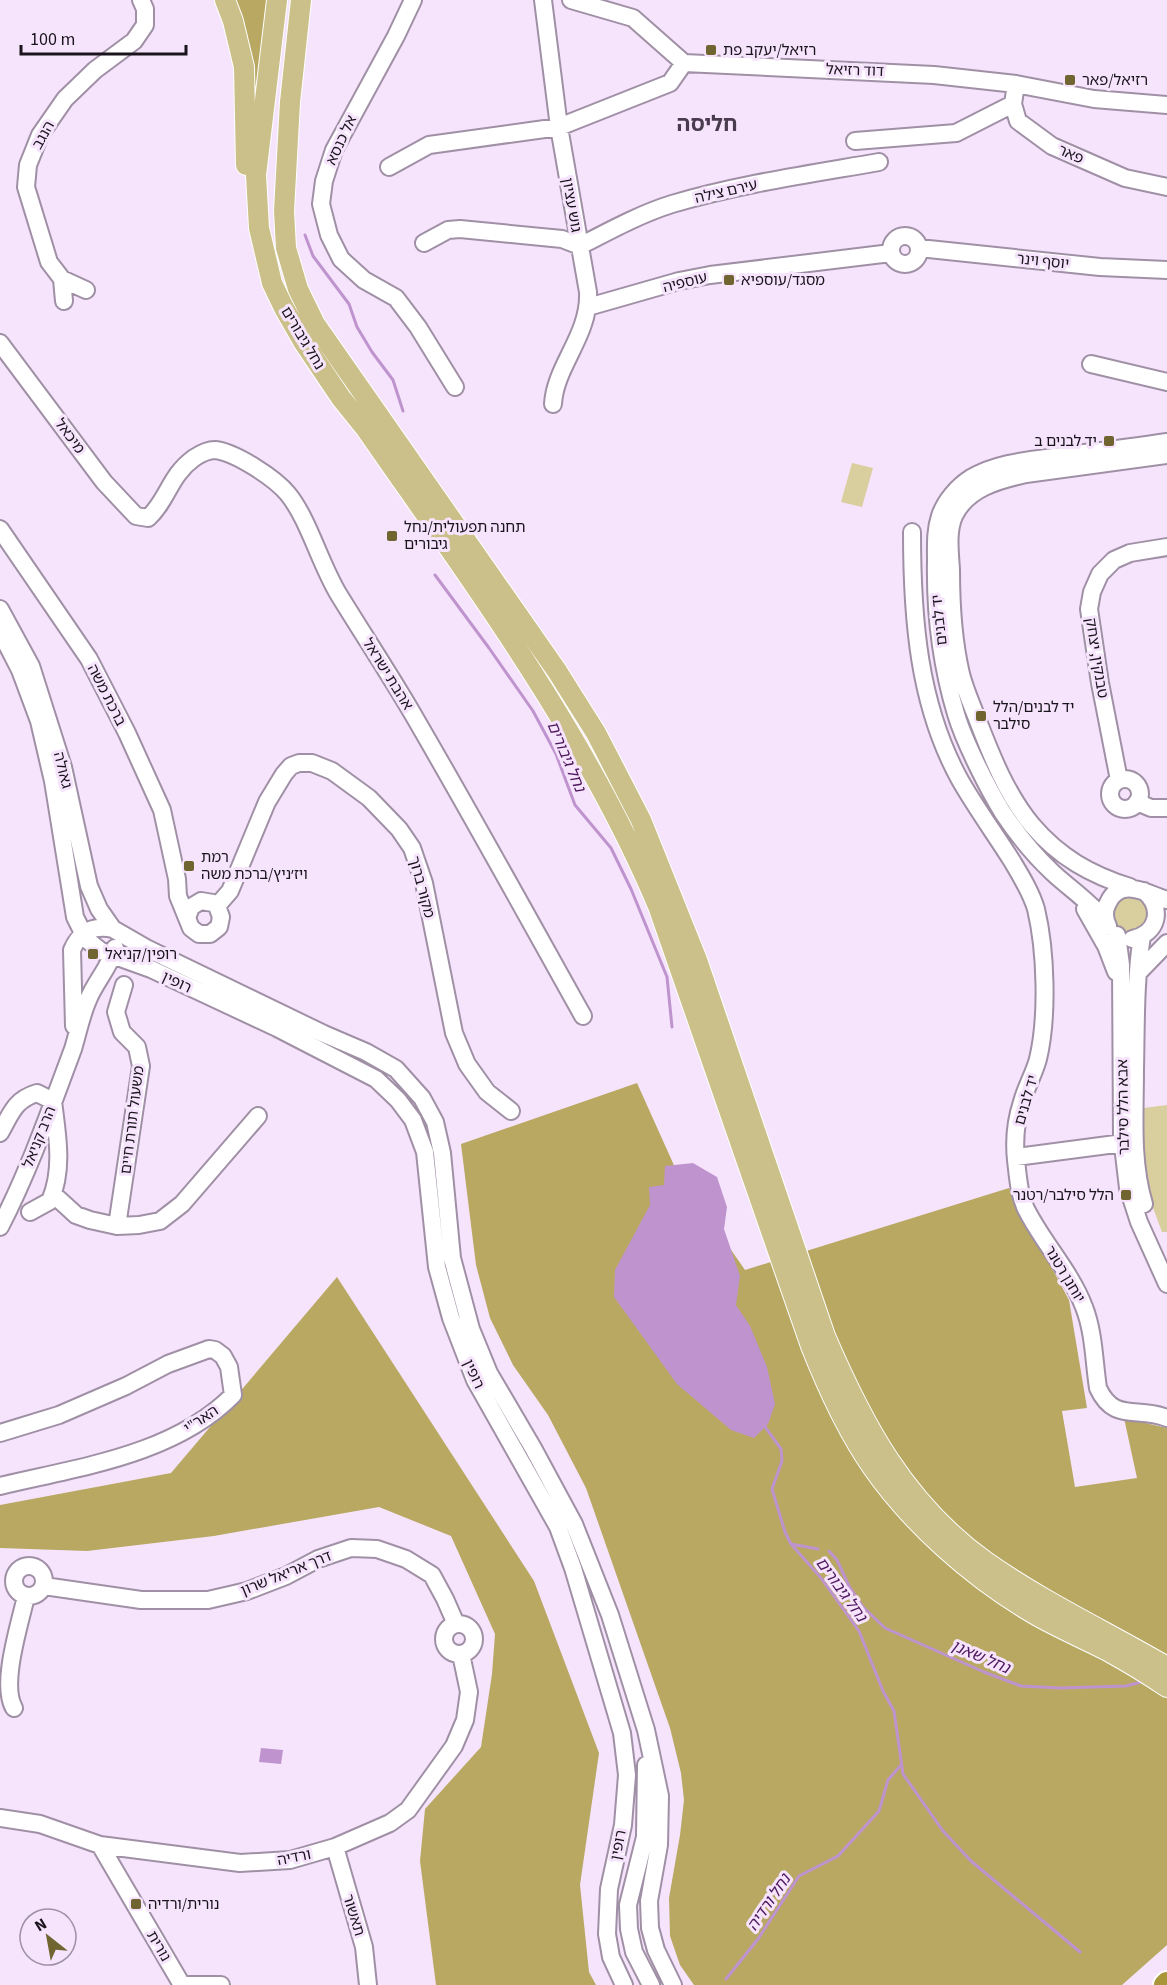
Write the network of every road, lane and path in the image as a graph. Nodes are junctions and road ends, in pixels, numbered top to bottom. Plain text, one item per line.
1 (141, 0) edge
2 (225, 0) edge
3 (277, 0) edge
4 (301, 0) edge
5 (413, 0) edge
6 (543, 0) edge
7 (571, 0) edge
8 (684, 63) junction
9 (1016, 84) junction
10 (1013, 104) junction
11 (1167, 105) edge
12 (559, 127) junction
13 (855, 141) dead end
14 (879, 162) dead end
15 (389, 167) dead end
16 (1167, 187) edge
17 (424, 243) dead end
18 (580, 246) junction
19 (891, 252) joint
20 (268, 270) junction
21 (1167, 270) edge
22 (62, 279) junction
23 (86, 290) dead end
24 (64, 301) dead end
25 (588, 307) junction
26 (0, 343) edge
27 (1091, 364) dead end
28 (1167, 382) edge
29 (455, 387) dead end
30 (553, 404) dead end
31 (1167, 442) edge
32 (1167, 455) edge
33 (148, 519) joint
34 (0, 529) edge
35 (912, 532) dead end
36 (1167, 547) edge
37 (0, 609) edge
38 (0, 631) edge
39 (1167, 808) edge
40 (177, 879) junction
41 (1069, 887) junction
42 (1137, 889) junction
43 (1167, 900) edge
44 (209, 904) junction
45 (187, 918) junction
46 (1106, 922) junction
47 (1167, 929) edge
48 (115, 931) junction
49 (82, 934) junction
50 (1145, 934) junction
51 (1117, 935) junction
52 (1167, 943) edge
53 (113, 956) junction
54 (71, 970) junction
55 (1138, 973) junction
56 (99, 977) junction
57 (124, 985) dead end
58 (1122, 987) junction
59 (584, 1016) dead end
60 (281, 1022) junction
61 (74, 1046) junction
62 (53, 1101) junction
63 (511, 1111) dead end
64 (258, 1116) dead end
65 (0, 1133) edge
66 (1128, 1142) junction
67 (1016, 1157) junction
68 (53, 1194) junction
69 (30, 1212) dead end
70 (117, 1226) junction
71 (0, 1227) edge
72 (1164, 1278) edge
73 (1167, 1418) edge
74 (0, 1433) edge
75 (0, 1486) edge
76 (7, 1576) edge
77 (44, 1586) junction
78 (26, 1596) junction
79 (461, 1654) joint
80 (1158, 1671) edge
81 (1167, 1687) edge
82 (14, 1708) dead end
83 (646, 1730) junction
84 (0, 1818) edge
85 (100, 1845) junction
86 (335, 1847) junction
87 (183, 1985) edge
88 (222, 1985) edge
89 (368, 1985) edge
90 (624, 1985) edge
91 (651, 1985) edge
92 (674, 1985) edge

1 - 22 street, הנגב
2 - 20 main road
3 - 20 main road, נחל גיבורים
4 - 80 main road, נחל גיבורים
5 - 29 street, אל כנסא
6 - 12 street, גוש עציון
7 - 8 street
8 - 9 street, דוד רזיאל
8 - 12 street
9 - 10 street
9 - 11 street, דוד רזיאל
10 - 13 street
10 - 16 street, פאר
12 - 15 street
12 - 18 street, גוש עציון
14 - 18 street, עירם צילה
17 - 18 street
18 - 25 street, גוש עציון
19 - 21 street, יוסף וינר
19 - 25 street, עוספיה
20 - 80 main road, נחל גיבורים
22 - 23 street
22 - 24 street, הנגב
25 - 30 street, גוש עציון
26 - 33 street, מיכאל
27 - 28 street
31 - 41 street, יד לבנים
32 - 42 street, יד לבנים
33 - 59 street, אהבת ישראל
34 - 40 street, ברכת משה
35 - 67 street, יד לבנים
36 - 39 street, טבנקין, יצחק
37 - 48 street, גאולה
38 - 49 street, גאולה
40 - 44 street
40 - 45 street, ברכת משה
41 - 46 street, יד לבנים
41 - 58 street
42 - 43 street, יד לבנים
42 - 46 street
42 - 50 street
44 - 45 street
44 - 45 street
44 - 63 street, מקור ברוך
46 - 51 street
47 - 50 street
48 - 49 street
48 - 53 street, הרב קניאל
48 - 60 street, רופין
49 - 53 street, רופין
49 - 54 street, הרב קניאל
50 - 51 street
50 - 55 street, אבא הלל סילבר
51 - 58 street, אבא הלל סילבר
52 - 55 street
53 - 56 street, הרב קניאל
53 - 60 street, רופין
54 - 56 street
54 - 61 street, הרב קניאל
55 - 66 street, אבא הלל סילבר
56 - 61 street, הרב קניאל
57 - 70 street, משעול תורת חיים
58 - 66 street, אבא הלל סילבר
60 - 83 street, רופין
60 - 90 street, רופין
61 - 62 street, הרב קניאל
62 - 65 street
62 - 68 street
62 - 71 street, הרב קניאל
64 - 70 street
66 - 67 street
66 - 72 street, אבא הלל סילבר
67 - 73 street, יוחנן רטנר
68 - 69 street
68 - 70 street
74 - 75 street, האר"י
76 - 77 street
76 - 78 street
77 - 78 street
77 - 79 street, דרך אריאל שרון
78 - 82 street
79 - 86 street, ורדיה
80 - 81 main road, נחל גיבורים
83 - 91 street
83 - 92 street, רופין
84 - 85 street, ורדיה
85 - 86 street, ורדיה
85 - 87 street, נורית
86 - 89 street, תאשור
87 - 88 street

